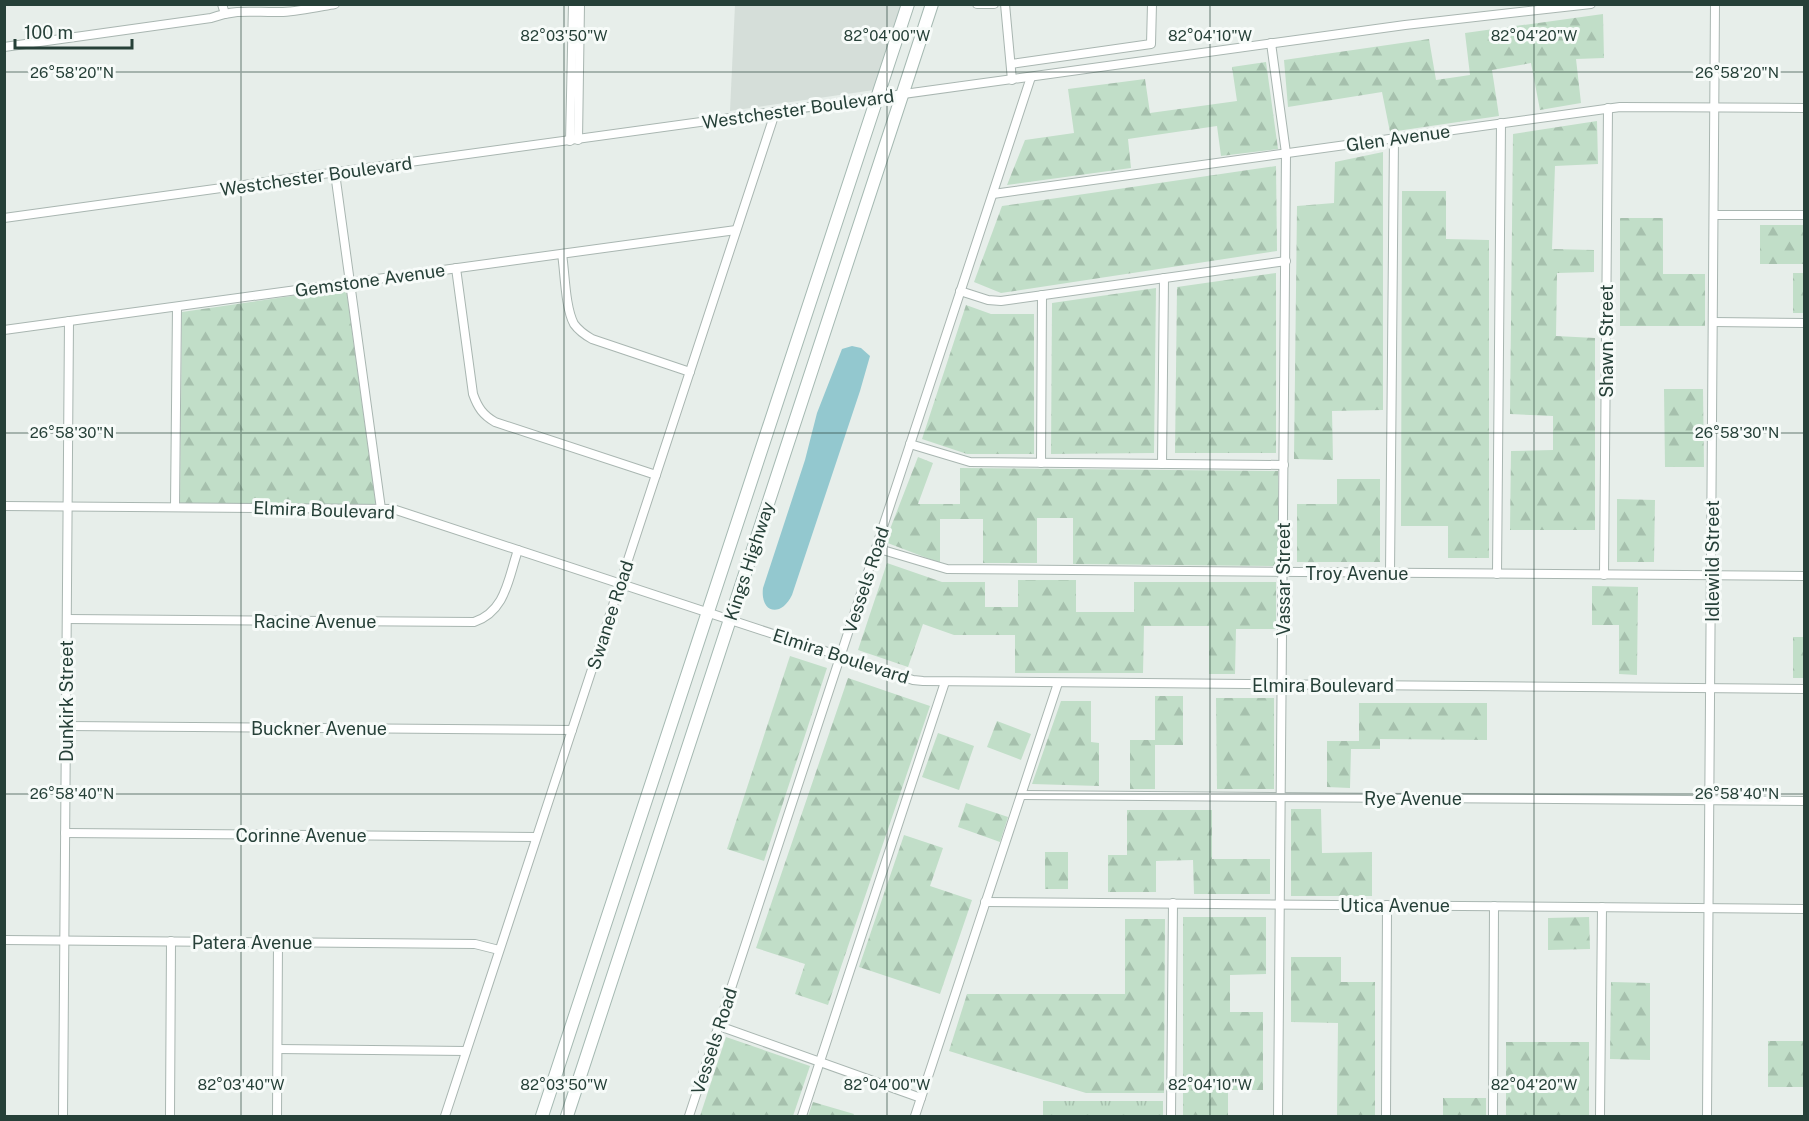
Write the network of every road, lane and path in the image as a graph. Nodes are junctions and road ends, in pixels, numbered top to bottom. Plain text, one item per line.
1 (335, 4) edge
2 (573, 4) edge
3 (580, 4) edge
4 (908, 4) edge
5 (932, 4) edge
6 (977, 4) edge
7 (994, 4) edge
8 (1005, 4) edge
9 (1152, 4) edge
10 (1592, 4) edge
11 (1715, 4) edge
12 (223, 9) edge
13 (1271, 43) junction
14 (4, 47) edge
15 (1011, 64) junction
16 (1031, 77) junction
17 (1012, 80) junction
18 (903, 95) junction
19 (877, 99) junction
20 (1715, 107) junction
21 (1608, 108) junction
22 (1804, 108) edge
23 (775, 113) junction
24 (1501, 123) junction
25 (1394, 138) junction
26 (574, 140) junction
27 (1286, 153) junction
28 (334, 173) junction
29 (993, 194) junction
30 (1714, 215) junction
31 (1804, 215) edge
32 (4, 218) edge
33 (736, 230) junction
34 (562, 254) junction
35 (1286, 261) junction
36 (456, 268) junction
37 (1164, 278) junction
38 (350, 283) junction
39 (960, 291) junction
40 (1042, 295) junction
41 (177, 307) junction
42 (69, 321) junction
43 (1713, 322) junction
44 (1804, 323) edge
45 (4, 330) edge
46 (690, 372) junction
47 (910, 444) junction
48 (1041, 463) junction
49 (1162, 464) junction
50 (1284, 465) junction
51 (656, 475) junction
52 (4, 506) edge
53 (68, 506) junction
54 (175, 507) junction
55 (381, 509) junction
56 (876, 548) junction
57 (518, 550) junction
58 (1283, 572) junction
59 (1390, 573) junction
60 (1497, 574) junction
61 (1604, 574) junction
62 (1712, 575) junction
63 (1804, 576) edge
64 (620, 584) junction
65 (708, 613) junction
66 (67, 619) junction
67 (730, 620) junction
68 (840, 656) junction
69 (945, 682) junction
70 (1058, 682) junction
71 (1282, 684) junction
72 (1711, 688) junction
73 (1804, 689) edge
74 (66, 726) junction
75 (572, 730) junction
76 (1020, 795) junction
77 (1281, 797) junction
78 (1710, 800) junction
79 (1804, 801) edge
80 (65, 833) junction
81 (536, 837) junction
82 (985, 902) junction
83 (1173, 903) junction
84 (1280, 904) junction
85 (1387, 905) junction
86 (1494, 906) junction
87 (1602, 907) junction
88 (1709, 908) junction
89 (1804, 909) edge
90 (4, 940) edge
91 (64, 940) junction
92 (171, 941) junction
93 (278, 942) junction
94 (499, 950) junction
95 (719, 1026) junction
96 (278, 1050) junction
97 (466, 1051) junction
98 (820, 1062) junction
99 (921, 1098) junction
100 (63, 1116) edge
101 (170, 1116) edge
102 (277, 1116) edge
103 (444, 1116) edge
104 (542, 1116) edge
105 (567, 1116) edge
106 (689, 1116) edge
107 (802, 1116) edge
108 (915, 1116) edge
109 (1171, 1116) edge
110 (1278, 1116) edge
111 (1386, 1116) edge
112 (1493, 1116) edge
113 (1600, 1116) edge
114 (1707, 1116) edge

1 - 12 street
2 - 26 street
3 - 26 street
4 - 19 main road, Kings Highway
5 - 18 main road, Kings Highway
6 - 7 street
8 - 15 street
9 - 15 street
10 - 13 street, Westchester Boulevard
11 - 20 street, Idlewild Street
12 - 14 street
13 - 16 street, Westchester Boulevard
13 - 27 street, Vassar Street
15 - 17 street
16 - 17 street, Westchester Boulevard
16 - 29 street, Vessels Road
17 - 18 street, Westchester Boulevard
18 - 19 street, Westchester Boulevard
18 - 67 main road, Kings Highway
19 - 23 street, Westchester Boulevard
19 - 65 main road, Kings Highway
20 - 21 street, Glen Avenue
20 - 22 street, Glen Avenue
20 - 30 street, Idlewild Street
21 - 24 street, Glen Avenue
21 - 61 street, Shawn Street
23 - 26 street, Westchester Boulevard
23 - 33 street, Swanee Road
24 - 25 street, Glen Avenue
24 - 60 street
25 - 27 street, Glen Avenue
25 - 59 street
26 - 28 street, Westchester Boulevard
27 - 29 street, Glen Avenue
27 - 35 street, Vassar Street
28 - 32 street, Westchester Boulevard
28 - 38 street
29 - 39 street, Vessels Road
30 - 31 street
30 - 43 street, Idlewild Street
33 - 34 street, Gemstone Avenue
33 - 46 street, Swanee Road
34 - 36 street, Gemstone Avenue
34 - 46 street
35 - 37 street
35 - 50 street, Vassar Street
36 - 38 street, Gemstone Avenue
36 - 51 street
37 - 40 street
37 - 49 street
38 - 41 street, Gemstone Avenue
38 - 55 street
39 - 40 street
39 - 47 street, Vessels Road
40 - 48 street
41 - 42 street, Gemstone Avenue
41 - 54 street
42 - 45 street, Gemstone Avenue
42 - 53 street, Dunkirk Street
43 - 44 street
43 - 62 street, Idlewild Street
46 - 51 street, Swanee Road
47 - 48 street
47 - 56 street, Vessels Road
48 - 49 street
49 - 50 street
50 - 58 street, Vassar Street
51 - 64 street, Swanee Road
52 - 53 street, Elmira Boulevard
53 - 54 street, Elmira Boulevard
53 - 66 street, Dunkirk Street
54 - 55 street, Elmira Boulevard
55 - 57 street, Elmira Boulevard
56 - 58 street, Troy Avenue
56 - 68 street, Vessels Road
57 - 64 street, Elmira Boulevard
57 - 66 street, Racine Avenue
58 - 59 street, Troy Avenue
58 - 71 street, Vassar Street
59 - 60 street, Troy Avenue
60 - 61 street, Troy Avenue
61 - 62 street, Troy Avenue
62 - 63 street, Troy Avenue
62 - 72 street, Idlewild Street
64 - 65 street, Elmira Boulevard
64 - 75 street, Swanee Road
65 - 67 street, Elmira Boulevard
65 - 104 main road, Kings Highway
66 - 74 street, Dunkirk Street
67 - 68 street, Elmira Boulevard
67 - 105 main road, Kings Highway
68 - 69 street, Elmira Boulevard
68 - 95 street, Vessels Road
69 - 70 street, Elmira Boulevard
69 - 98 street
70 - 71 street, Elmira Boulevard
70 - 76 street
71 - 72 street, Elmira Boulevard
71 - 77 street, Vassar Street
72 - 73 street, Elmira Boulevard
72 - 78 street, Idlewild Street
74 - 75 street, Buckner Avenue
74 - 80 street, Dunkirk Street
75 - 81 street, Swanee Road
76 - 77 street, Rye Avenue
76 - 82 street
77 - 78 street, Rye Avenue
77 - 84 street, Vassar Street
78 - 79 street, Rye Avenue
78 - 88 street, Idlewild Street
80 - 81 street, Corinne Avenue
80 - 91 street, Dunkirk Street
81 - 94 street, Swanee Road
82 - 83 street, Utica Avenue
82 - 99 street
83 - 84 street, Utica Avenue
83 - 109 street
84 - 85 street, Utica Avenue
84 - 110 street, Vassar Street
85 - 86 street, Utica Avenue
85 - 111 street
86 - 87 street, Utica Avenue
86 - 112 street
87 - 88 street, Utica Avenue
87 - 113 street
88 - 89 street, Utica Avenue
88 - 114 street, Idlewild Street
90 - 91 street, Patera Avenue
91 - 92 street, Patera Avenue
91 - 100 street, Dunkirk Street
92 - 93 street, Patera Avenue
92 - 101 street
93 - 94 street, Patera Avenue
93 - 96 street
94 - 97 street, Swanee Road
95 - 98 street
95 - 106 street, Vessels Road
96 - 97 street
96 - 102 street
97 - 103 street, Swanee Road
98 - 99 street
98 - 107 street
99 - 108 street

